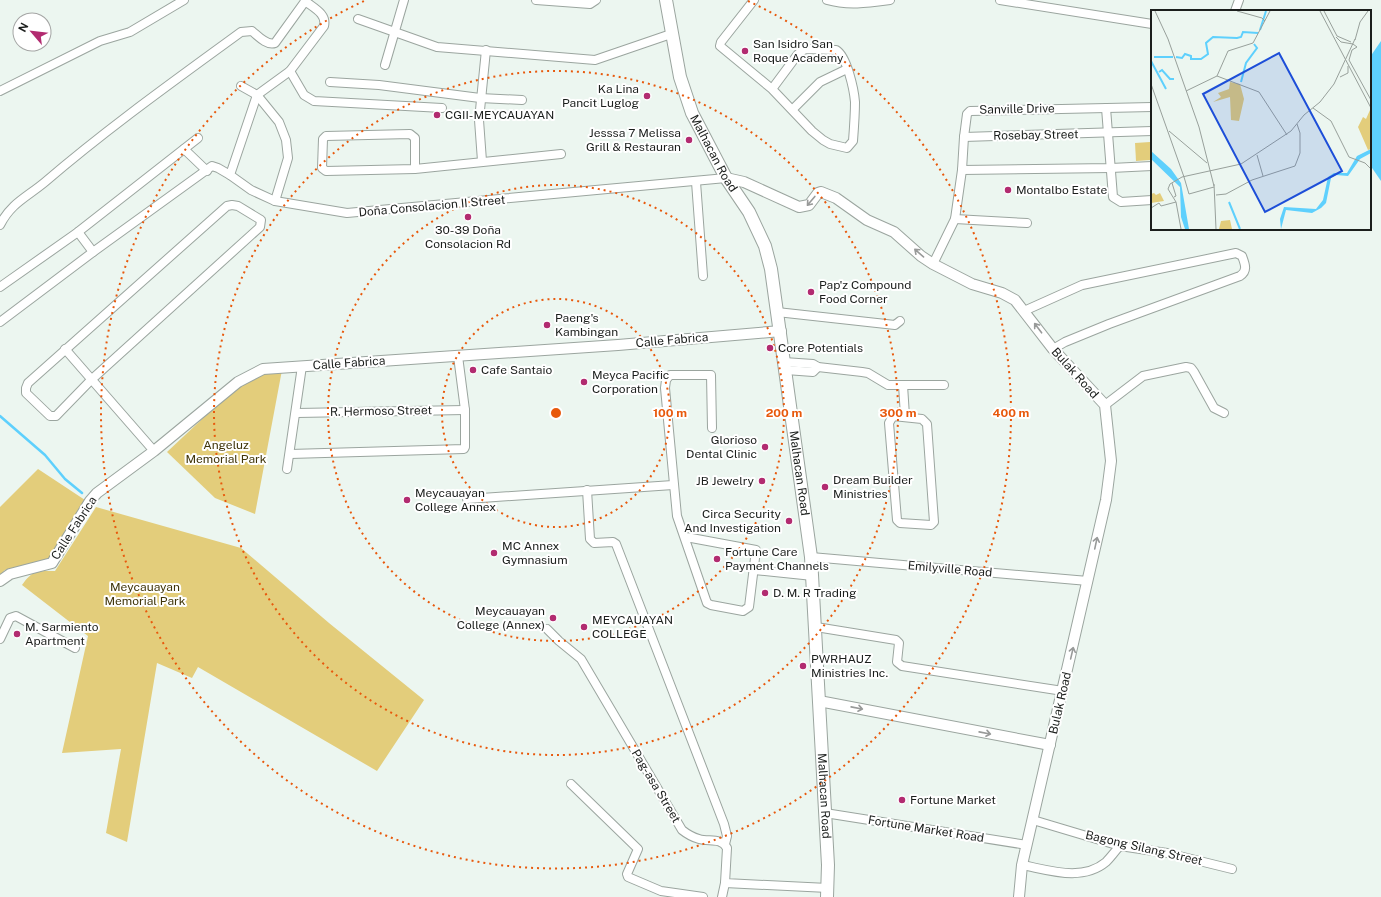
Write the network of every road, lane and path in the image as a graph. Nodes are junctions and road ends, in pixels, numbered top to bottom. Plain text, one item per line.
1 (184, 0) edge
2 (404, 0) edge
3 (536, 0) edge
4 (596, 0) edge
5 (666, 0) edge
6 (754, 0) edge
7 (827, 0) edge
8 (890, 0) edge
9 (1000, 0) edge
10 (1239, 0) edge
11 (306, 1) edge
12 (1235, 10) edge
13 (358, 19) dead end
14 (1151, 24) edge
15 (394, 32) junction
16 (671, 34) junction
17 (486, 50) junction
18 (385, 65) dead end
19 (848, 69) junction
20 (290, 71) junction
21 (330, 82) dead end
22 (240, 86) dead end
23 (772, 88) junction
24 (0, 91) edge
25 (257, 95) junction
26 (480, 98) junction
27 (522, 100) dead end
28 (1151, 107) edge
29 (442, 108) dead end
30 (1106, 108) junction
31 (793, 109) junction
32 (1151, 131) edge
33 (1108, 134) junction
34 (964, 136) junction
35 (198, 138) dead end
36 (184, 148) junction
37 (561, 154) dead end
38 (482, 161) junction
39 (1151, 166) edge
40 (1111, 168) junction
41 (415, 169) junction
42 (962, 170) junction
43 (207, 171) junction
44 (230, 175) junction
45 (726, 178) junction
46 (696, 182) junction
47 (1151, 200) edge
48 (275, 201) junction
49 (3, 211) edge
50 (955, 219) junction
51 (1027, 223) dead end
52 (0, 225) edge
53 (78, 232) junction
54 (93, 252) junction
55 (933, 264) junction
56 (703, 276) dead end
57 (0, 287) edge
58 (1024, 311) junction
59 (777, 312) junction
60 (900, 321) dead end
61 (0, 322) edge
62 (781, 331) junction
63 (65, 349) junction
64 (1053, 349) junction
65 (458, 356) junction
66 (302, 366) junction
67 (785, 366) junction
68 (91, 380) junction
69 (903, 385) junction
70 (944, 385) dead end
71 (1105, 405) junction
72 (464, 410) junction
73 (297, 413) junction
74 (1224, 413) dead end
75 (905, 416) junction
76 (712, 428) dead end
77 (154, 451) junction
78 (290, 454) junction
79 (287, 469) dead end
80 (673, 485) junction
81 (587, 490) junction
82 (467, 499) dead end
83 (686, 537) junction
84 (811, 557) junction
85 (754, 570) junction
86 (813, 576) junction
87 (0, 581) edge
88 (1088, 581) junction
89 (816, 626) junction
90 (547, 629) dead end
91 (0, 639) edge
92 (75, 648) dead end
93 (1063, 691) junction
94 (819, 701) junction
95 (1050, 745) junction
96 (571, 784) dead end
97 (825, 813) junction
98 (1033, 820) junction
99 (725, 844) junction
100 (1027, 845) junction
101 (1120, 846) junction
102 (1022, 866) junction
103 (1232, 869) dead end
104 (725, 883) junction
105 (827, 893) edge
106 (703, 897) edge
107 (722, 897) edge
108 (1019, 897) edge

1 - 24 street
2 - 15 street
3 - 4 street
5 - 16 main road, Malhacan Road
6 - 23 street
7 - 8 street
9 - 14 street
10 - 12 street
11 - 20 street
11 - 49 street
13 - 15 street
15 - 17 street
15 - 18 street
16 - 17 street
16 - 45 main road, Malhacan Road
17 - 26 street
19 - 23 street
19 - 31 street
19 - 31 street
20 - 25 street
20 - 29 street
21 - 26 street
22 - 25 street
23 - 31 street
25 - 44 street
25 - 48 street
26 - 27 street
26 - 38 street
28 - 30 street, Sanville Drive
30 - 33 street
30 - 34 street, Sanville Drive
32 - 33 street, Rosebay Street
33 - 34 street, Rosebay Street
33 - 40 street
34 - 42 street, Sanville Drive
35 - 36 street
36 - 43 street
36 - 53 street
37 - 38 street
38 - 41 street
39 - 40 street
40 - 42 street
40 - 47 street
41 - 41 street
42 - 50 street, Sanville Drive
43 - 44 street, Doña Consolacion II Street
43 - 54 street
44 - 48 street, Doña Consolacion II Street
45 - 46 street, Doña Consolacion II Street
55 -> 45 street, Bulak Road
45 - 59 main road, Malhacan Road
46 - 48 street, Doña Consolacion II Street
46 - 56 street
49 - 52 street
50 - 51 street
50 - 55 street, Sanville Drive
53 - 54 street
53 - 57 street
54 - 61 street
55 - 58 street, Bulak Road
64 -> 58 street, Bulak Road
58 - 64 street
59 - 60 street
59 - 62 main road, Malhacan Road
62 - 65 street, Calle Fabrica
62 - 67 main road, Malhacan Road
63 - 68 street
63 - 68 street
63 - 68 street
64 - 71 street, Bulak Road
65 - 66 street, Calle Fabrica
65 - 72 street
66 - 73 street
66 - 77 street, Calle Fabrica
67 - 69 street
67 - 84 main road, Malhacan Road
68 - 77 street
69 - 70 street
69 - 75 street
71 - 74 street
88 -> 71 street, Bulak Road
72 - 73 street, R. Hermoso Street
72 - 78 street
73 - 78 street
75 - 75 street
76 - 80 street
77 - 87 street, Calle Fabrica
78 - 79 street
80 - 81 street
80 - 83 street
81 - 82 street
81 - 99 street
83 - 85 street
83 - 85 street
84 - 86 main road, Malhacan Road
84 - 88 street, Emilyville Road
85 - 86 street
86 - 89 main road, Malhacan Road
93 -> 88 street, Bulak Road
89 - 93 street
89 - 94 main road, Malhacan Road
90 - 99 street, Pag-asa Street
91 - 92 street
93 - 95 street, Bulak Road
94 -> 95 street
94 - 97 main road, Malhacan Road
95 - 98 street, Bulak Road
96 - 106 street
97 - 100 street, Fortune Market Road
97 - 105 main road, Malhacan Road
98 - 100 street, Bulak Road
98 - 101 street, Bagong Silang Street
99 - 104 street
100 - 102 street, Bulak Road
101 - 102 street
101 - 103 street, Bagong Silang Street
102 - 108 street, Bulak Road
104 - 105 street
104 - 107 street

